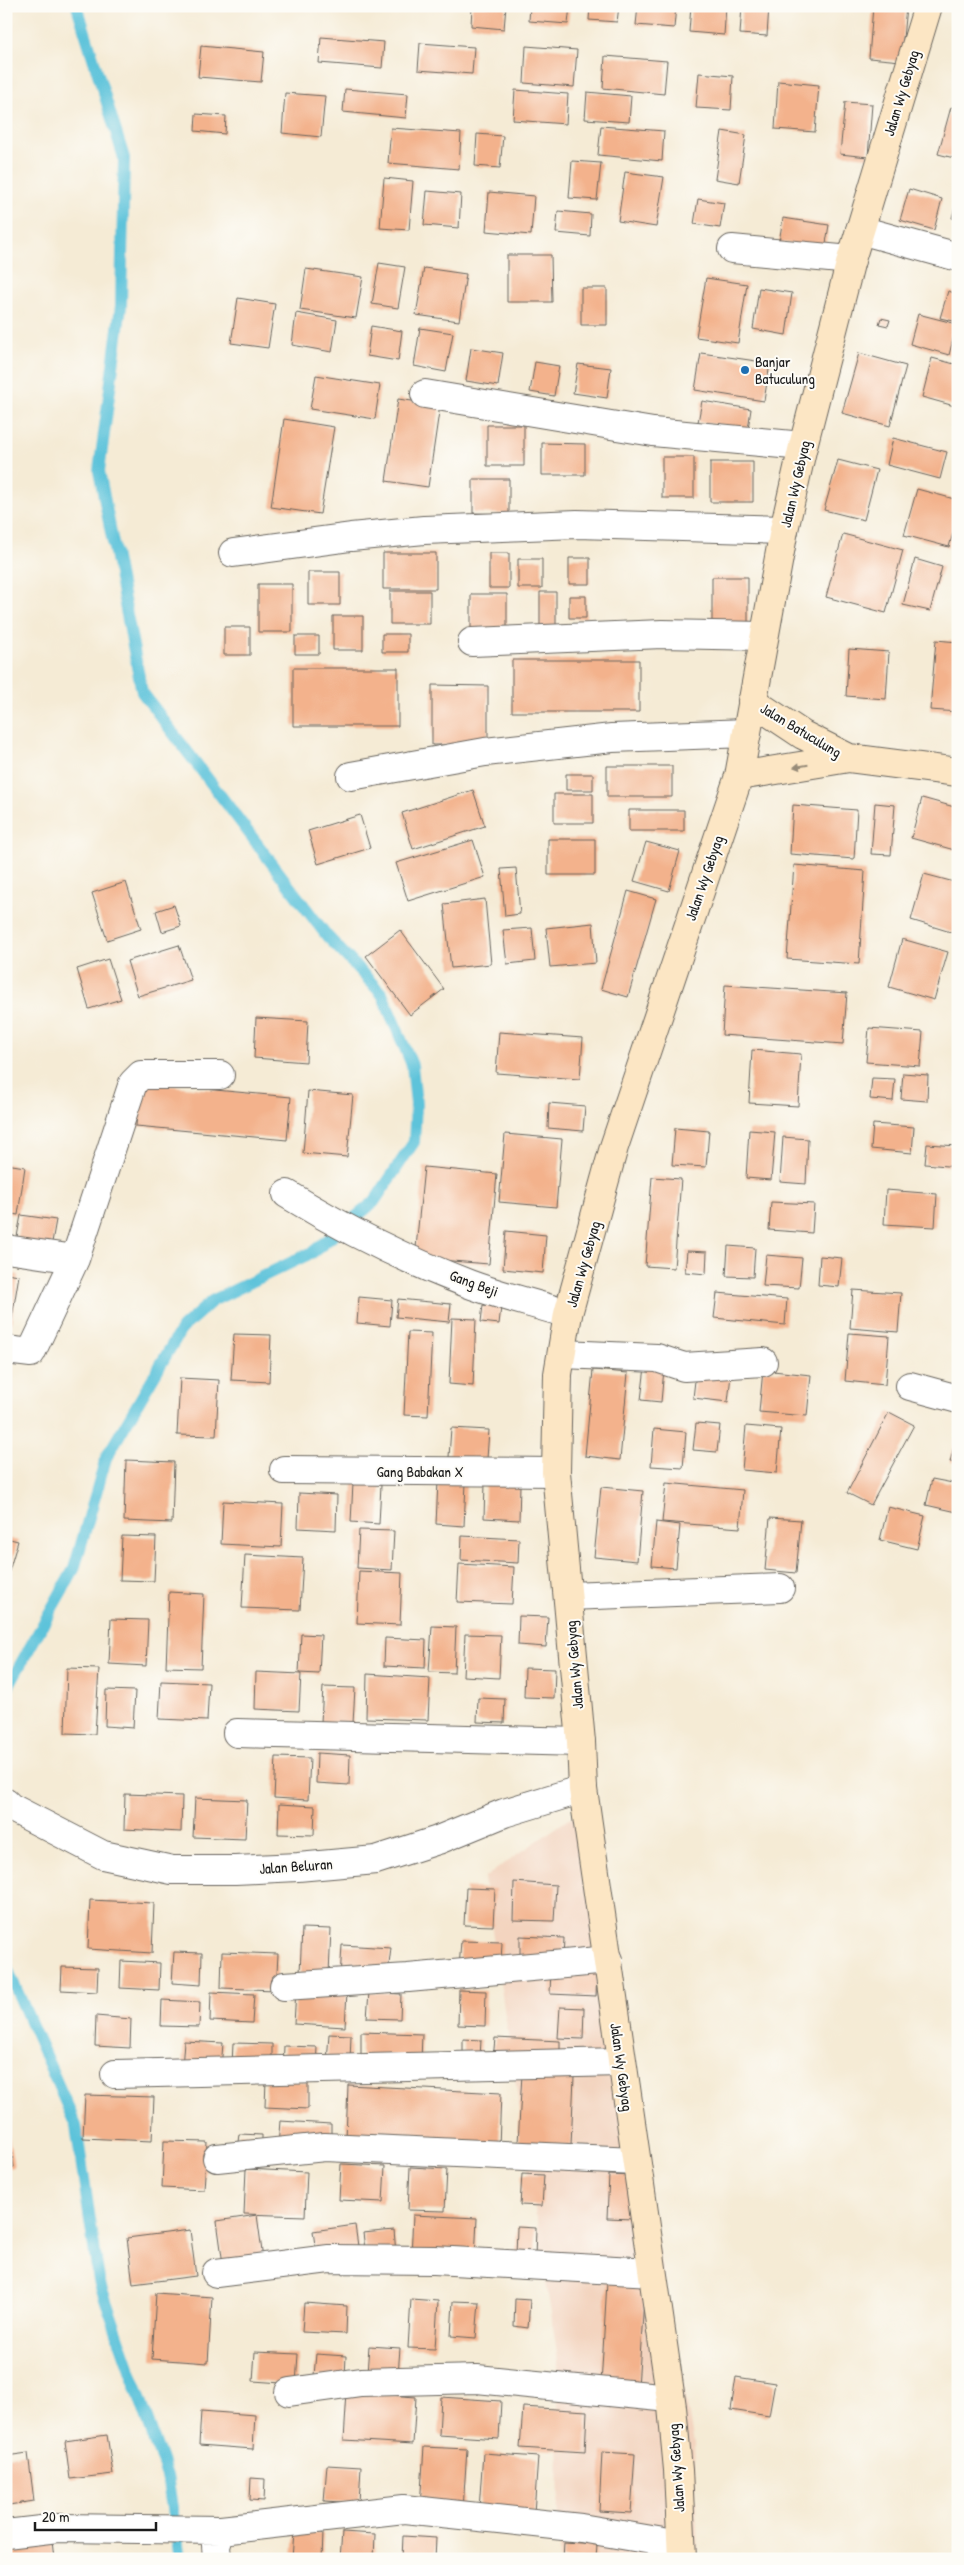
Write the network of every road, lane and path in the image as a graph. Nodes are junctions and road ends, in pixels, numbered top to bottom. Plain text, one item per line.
1 (928, 6) edge
2 (860, 230) junction
3 (732, 249) dead end
4 (958, 257) edge
5 (850, 260) junction
6 (425, 394) dead end
7 (803, 446) junction
8 (784, 530) junction
9 (233, 553) dead end
10 (764, 636) junction
11 (472, 642) dead end
12 (752, 701) junction
13 (747, 733) junction
14 (849, 758) junction
15 (958, 772) edge
16 (351, 776) dead end
17 (739, 776) junction
18 (220, 1075) dead end
19 (287, 1194) dead end
20 (6, 1248) edge
21 (75, 1259) junction
22 (568, 1314) junction
23 (6, 1350) edge
24 (562, 1354) junction
25 (763, 1362) dead end
26 (910, 1386) dead end
27 (958, 1399) edge
28 (284, 1470) dead end
29 (556, 1472) junction
30 (780, 1588) dead end
31 (568, 1596) junction
32 (237, 1733) dead end
33 (581, 1742) junction
34 (582, 1789) junction
35 (8, 1805) edge
36 (609, 1960) junction
37 (284, 1986) dead end
38 (621, 2062) junction
39 (116, 2074) dead end
40 (217, 2158) dead end
41 (636, 2161) junction
42 (652, 2272) junction
43 (216, 2273) dead end
44 (289, 2392) dead end
45 (670, 2398) junction
46 (209, 2530) junction
47 (6, 2534) edge
48 (681, 2552) edge
49 (217, 2559) edge

1 - 2 street, Jalan Wy Gebyag
2 - 4 street
2 - 5 street, Jalan Wy Gebyag
3 - 5 street
5 - 7 street, Jalan Wy Gebyag
6 - 7 street
7 - 8 street, Jalan Wy Gebyag
8 - 9 street
8 - 10 street, Jalan Wy Gebyag
10 - 11 street
10 - 12 street, Jalan Wy Gebyag
12 - 13 street, Jalan Wy Gebyag
12 - 14 street, Jalan Batuculung
13 - 16 street
13 - 17 street, Jalan Wy Gebyag
14 - 15 street, Jalan Batuculung
14 -> 17 street, Jalan Batuculung
17 - 22 street, Jalan Wy Gebyag
18 - 21 street
19 - 22 street, Gang Beji
20 - 21 street
21 - 23 street
22 - 24 street, Jalan Wy Gebyag
24 - 25 street
24 - 29 street, Jalan Wy Gebyag
26 - 27 street
28 - 29 street, Gang Babakan X
29 - 31 street, Jalan Wy Gebyag
30 - 31 street
31 - 33 street, Jalan Wy Gebyag
32 - 33 street
33 - 34 street, Jalan Wy Gebyag
34 - 35 street, Jalan Beluran
34 - 36 street, Jalan Wy Gebyag
36 - 37 street
36 - 38 street, Jalan Wy Gebyag
38 - 39 street
38 - 41 street, Jalan Wy Gebyag
40 - 41 street
41 - 42 street, Jalan Wy Gebyag
42 - 43 street
42 - 45 street, Jalan Wy Gebyag
44 - 45 street
45 - 48 street, Jalan Wy Gebyag
46 - 47 street
46 - 48 street
46 - 49 street

